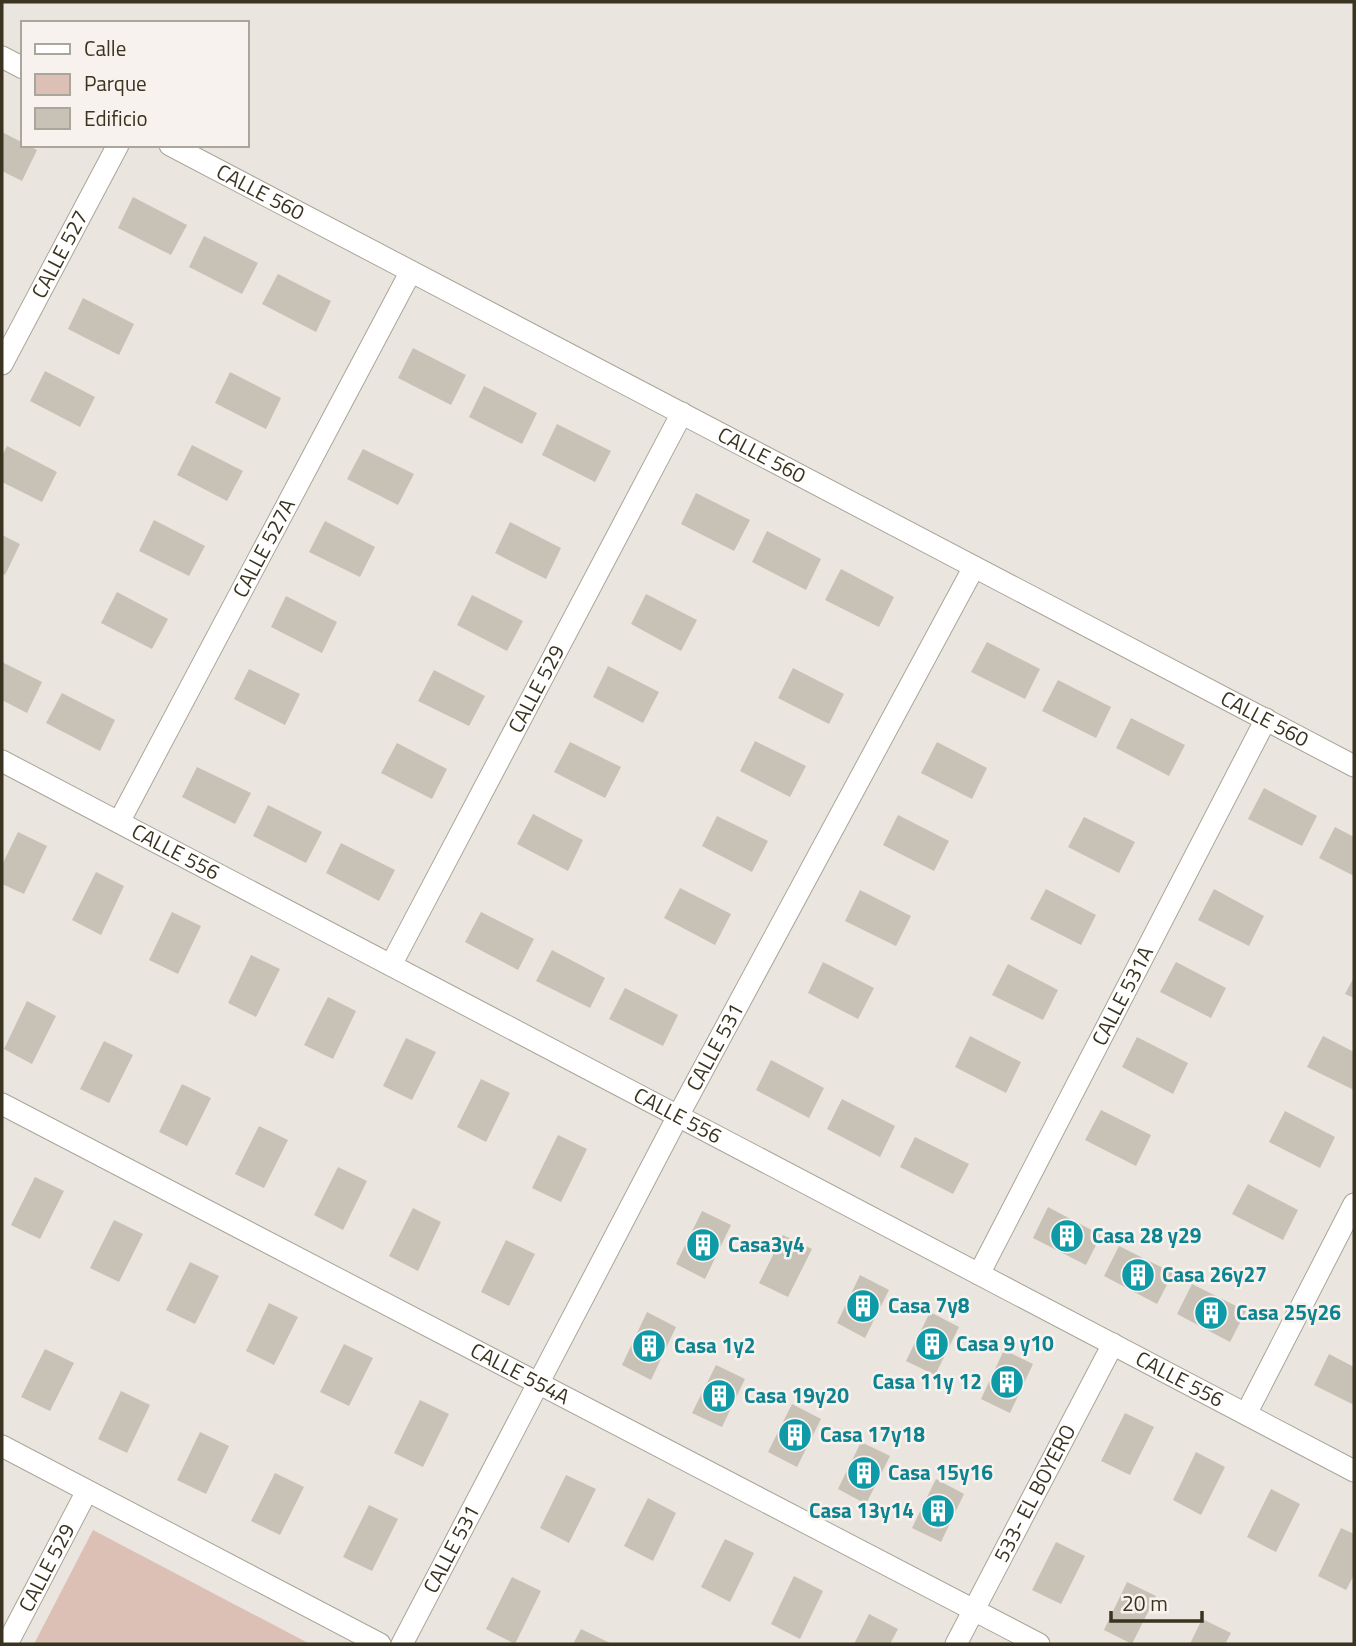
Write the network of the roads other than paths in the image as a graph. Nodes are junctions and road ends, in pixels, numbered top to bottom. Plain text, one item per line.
1 (2, 57) edge
2 (21, 67) edge
3 (117, 147) edge
4 (174, 147) edge
5 (410, 273) junction
6 (2, 364) edge
7 (682, 413) junction
8 (974, 566) junction
9 (1266, 719) junction
10 (2, 761) edge
11 (1354, 766) edge
12 (119, 822) junction
13 (391, 965) junction
14 (2, 1104) edge
15 (678, 1116) junction
16 (1354, 1204) edge
17 (979, 1274) junction
18 (1114, 1344) junction
19 (537, 1383) junction
20 (1246, 1414) junction
21 (2, 1446) edge
22 (1354, 1471) edge
23 (87, 1491) junction
24 (975, 1611) junction
25 (7, 1644) edge
26 (380, 1644) edge
27 (402, 1644) edge
28 (956, 1644) edge
29 (1039, 1644) edge

1 - 2 street
3 - 6 street, CALLE 527
4 - 5 street, CALLE 560
5 - 7 street, CALLE 560
5 - 12 street, CALLE 527A
7 - 8 street, CALLE 560
7 - 13 street, CALLE 529
8 - 9 street, CALLE 560
8 - 15 street, CALLE 531
9 - 11 street, CALLE 560
9 - 17 street, CALLE 531A
10 - 12 street, CALLE 556
12 - 13 street, CALLE 556
13 - 15 street, CALLE 556
14 - 19 street, CALLE 554A
15 - 17 street, CALLE 556
15 - 19 street, CALLE 531
16 - 20 street
17 - 18 street, CALLE 556
18 - 20 street, CALLE 556
18 - 24 street, 533- EL BOYERO
19 - 24 street, CALLE 554A
19 - 27 street, CALLE 531
20 - 22 street, CALLE 556
21 - 23 street
23 - 25 street, CALLE 529
23 - 26 street
24 - 28 street, 533- EL BOYERO
24 - 29 street, CALLE 554A

